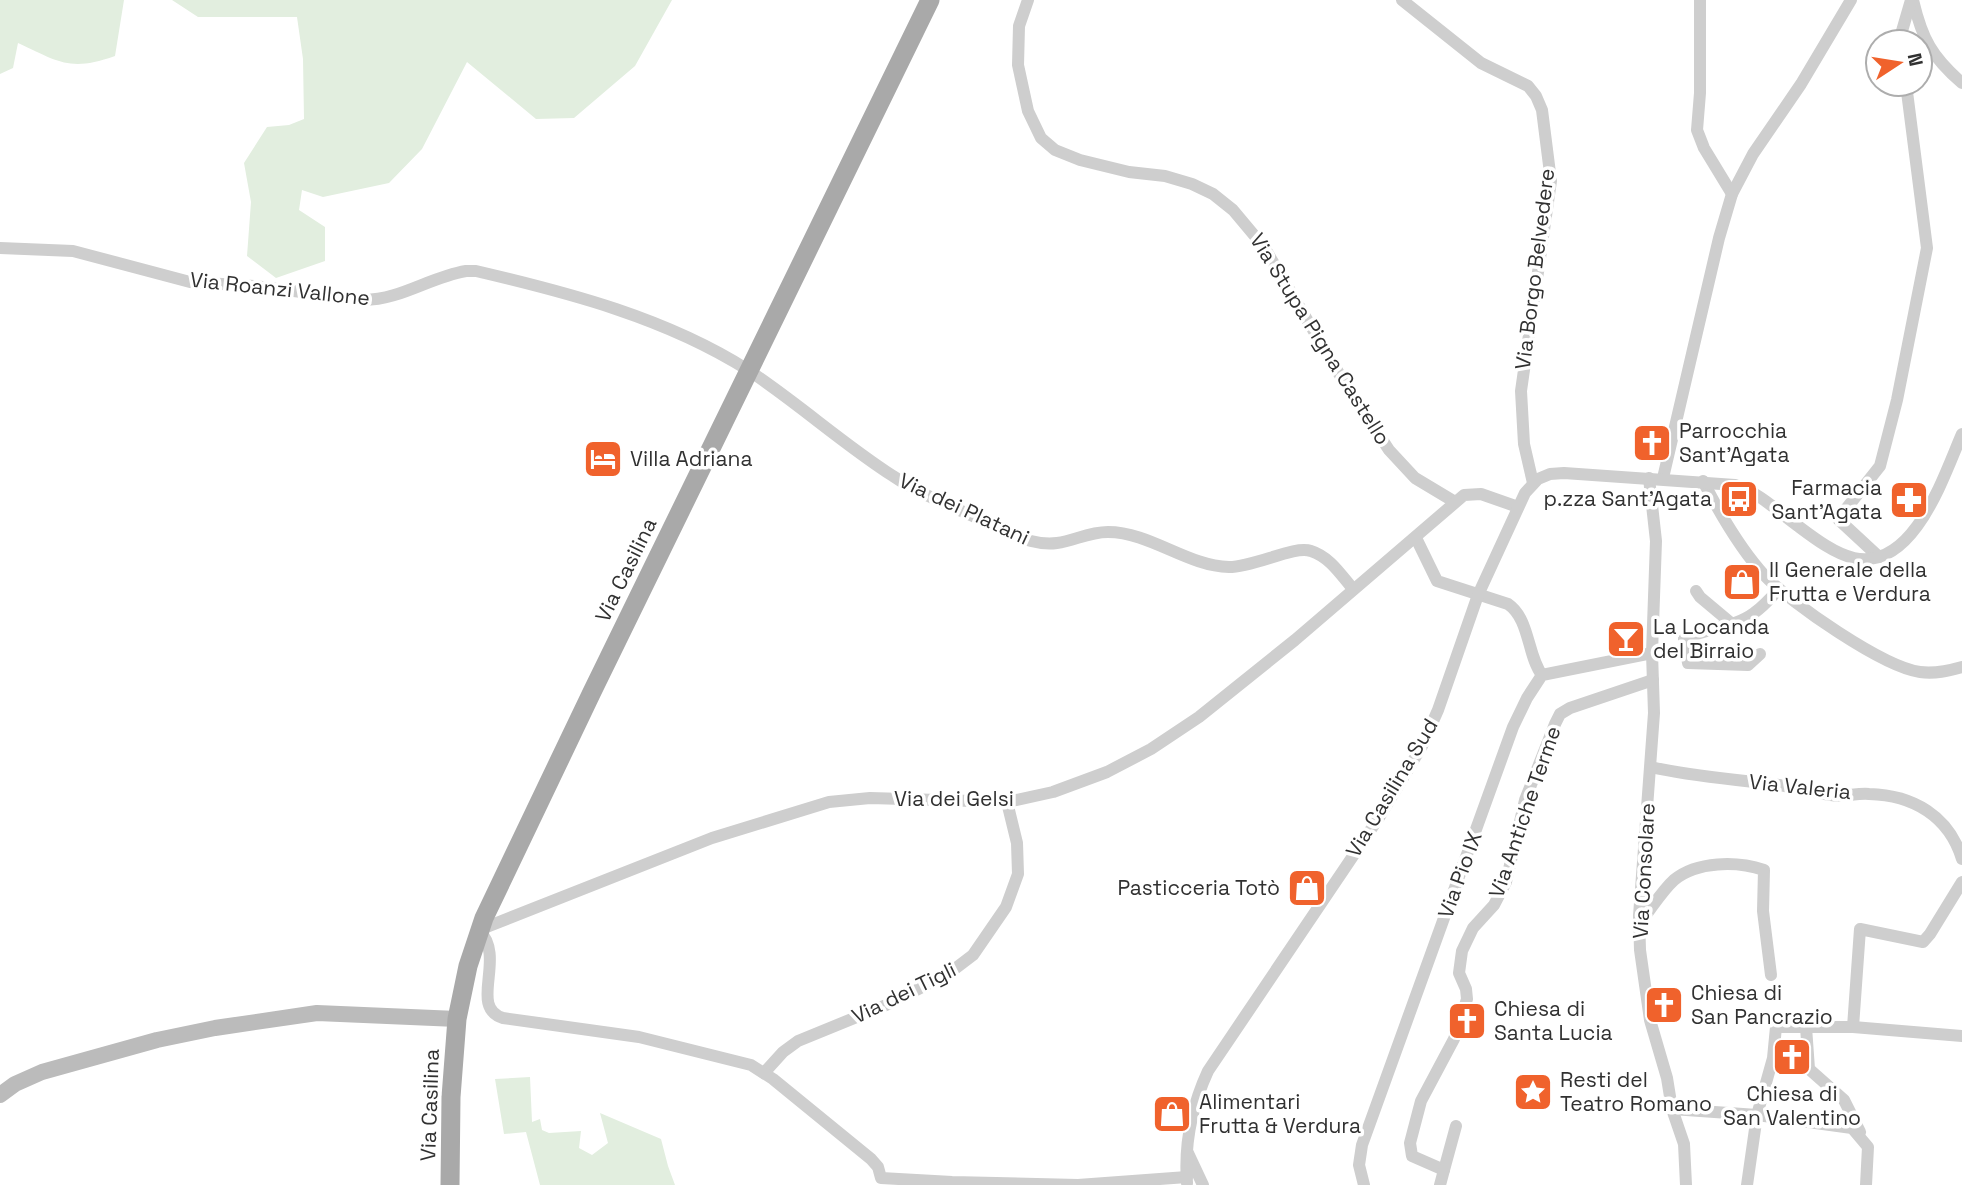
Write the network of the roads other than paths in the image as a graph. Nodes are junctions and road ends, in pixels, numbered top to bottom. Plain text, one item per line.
1 (930, 0) edge
2 (1028, 0) edge
3 (1402, 0) edge
4 (1700, 0) edge
5 (1851, 0) edge
6 (1912, 0) edge
7 (1903, 28) edge
8 (1962, 83) edge
9 (1908, 98) edge
10 (1732, 194) junction
11 (0, 248) edge
12 (749, 371) junction
13 (1962, 434) edge
14 (1649, 478) junction
15 (1663, 478) junction
16 (1703, 481) junction
17 (1533, 483) junction
18 (1455, 502) junction
19 (1518, 507) junction
20 (1416, 538) junction
21 (1879, 557) junction
22 (1353, 589) junction
23 (1779, 589) junction
24 (1696, 591) dead end
25 (1478, 595) junction
26 (1731, 623) junction
27 (1652, 653) junction
28 (1760, 654) dead end
29 (1962, 667) edge
30 (1542, 675) junction
31 (1653, 680) junction
32 (1651, 767) junction
33 (1007, 802) junction
34 (1962, 859) edge
35 (1962, 882) edge
36 (1639, 916) junction
37 (479, 930) junction
38 (1771, 975) dead end
39 (457, 1019) junction
40 (1806, 1027) junction
41 (1853, 1027) junction
42 (1962, 1036) edge
43 (764, 1073) junction
44 (0, 1095) edge
45 (1672, 1109) junction
46 (1757, 1115) junction
47 (1456, 1126) dead end
48 (1868, 1147) junction
49 (1186, 1149) junction
50 (1444, 1170) junction
51 (881, 1181) edge
52 (1187, 1181) edge
53 (450, 1185) edge
54 (1203, 1185) edge
55 (1364, 1185) edge
56 (1440, 1185) edge
57 (1686, 1185) edge
58 (1747, 1185) edge
59 (1866, 1185) edge

1 - 12 main road, Via Casilina
2 - 18 street, Via Stupa Pigna Castello
3 - 17 street, Via Borgo Belvedere
4 - 10 street
5 - 10 street
6 - 7 street
6 - 8 street
9 - 21 street
10 - 15 street
11 - 12 street, Via Roanzi Vallone
12 - 22 street, Via dei Platani
12 - 37 main road, Via Casilina
13 - 21 street
14 - 15 street
14 - 17 street
14 - 27 street, Via Consolare
15 - 16 street
16 - 21 street
16 - 23 street
17 - 19 street, Via Casilina Sud
18 - 19 street
18 - 20 street, Via dei Gelsi
19 - 25 street, Via Casilina Sud
20 - 22 street, Via dei Gelsi
20 - 25 street
22 - 33 street, Via dei Gelsi
23 - 26 street
23 - 29 street
24 - 26 street
25 - 30 street
25 - 49 street, Via Casilina Sud
26 - 28 street
27 - 30 street
27 - 31 street, Via Consolare
30 - 55 street, Via Pio IX
31 - 32 street, Via Consolare
31 - 50 street, Via Antiche Terme
32 - 34 street, Via Valeria
32 - 36 street, Via Consolare
33 - 37 street, Via dei Gelsi
33 - 43 street, Via dei Tigli
35 - 41 street
36 - 38 street
36 - 45 street, Via Consolare
37 - 39 main road, Via Casilina
37 - 43 street
39 - 44 street
39 - 53 main road, Via Casilina
40 - 41 street
40 - 46 street
40 - 48 street
41 - 42 street
43 - 51 street
45 - 46 street
45 - 57 street, Via Consolare
46 - 48 street
46 - 58 street
47 - 50 street
48 - 59 street
49 - 52 street, Via Casilina Sud
49 - 54 street
50 - 56 street
51 - 52 street

